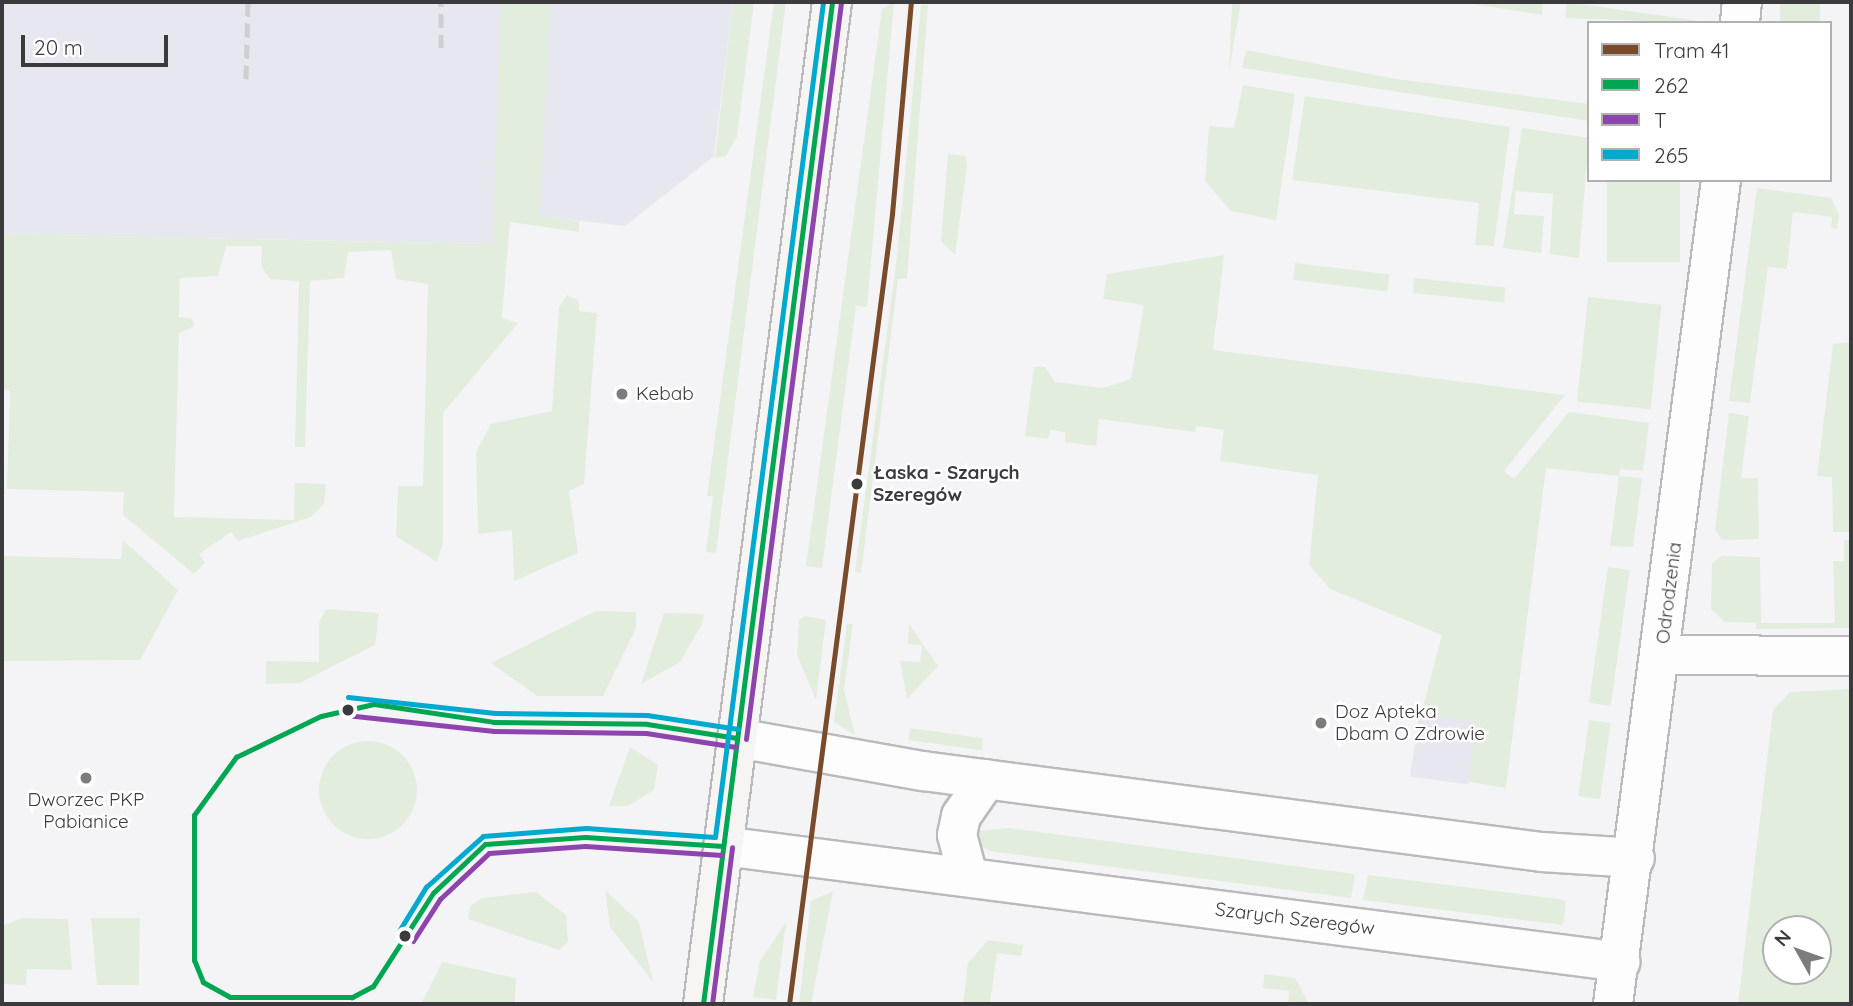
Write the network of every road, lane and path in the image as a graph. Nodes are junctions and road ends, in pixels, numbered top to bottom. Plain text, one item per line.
1 (832, 2) edge
2 (1742, 2) edge
3 (1740, 21) edge
4 (1721, 182) edge
5 (1661, 655) junction
6 (1851, 656) edge
7 (737, 738) junction
8 (987, 779) junction
9 (723, 846) junction
10 (1635, 858) junction
11 (968, 876) junction
12 (1621, 962) junction
13 (703, 1004) edge
14 (1613, 1004) edge

1 - 7 main road
2 - 3 street
4 - 5 street, Odrodzenia
5 - 6 street
5 - 10 street, Odrodzenia
7 - 8 street
7 - 9 main road
8 - 10 street
8 - 11 street
9 - 11 street, Szarych Szeregów
9 - 13 main road
10 - 12 street, Odrodzenia
11 - 12 street, Szarych Szeregów
12 - 14 street, Odrodzenia

